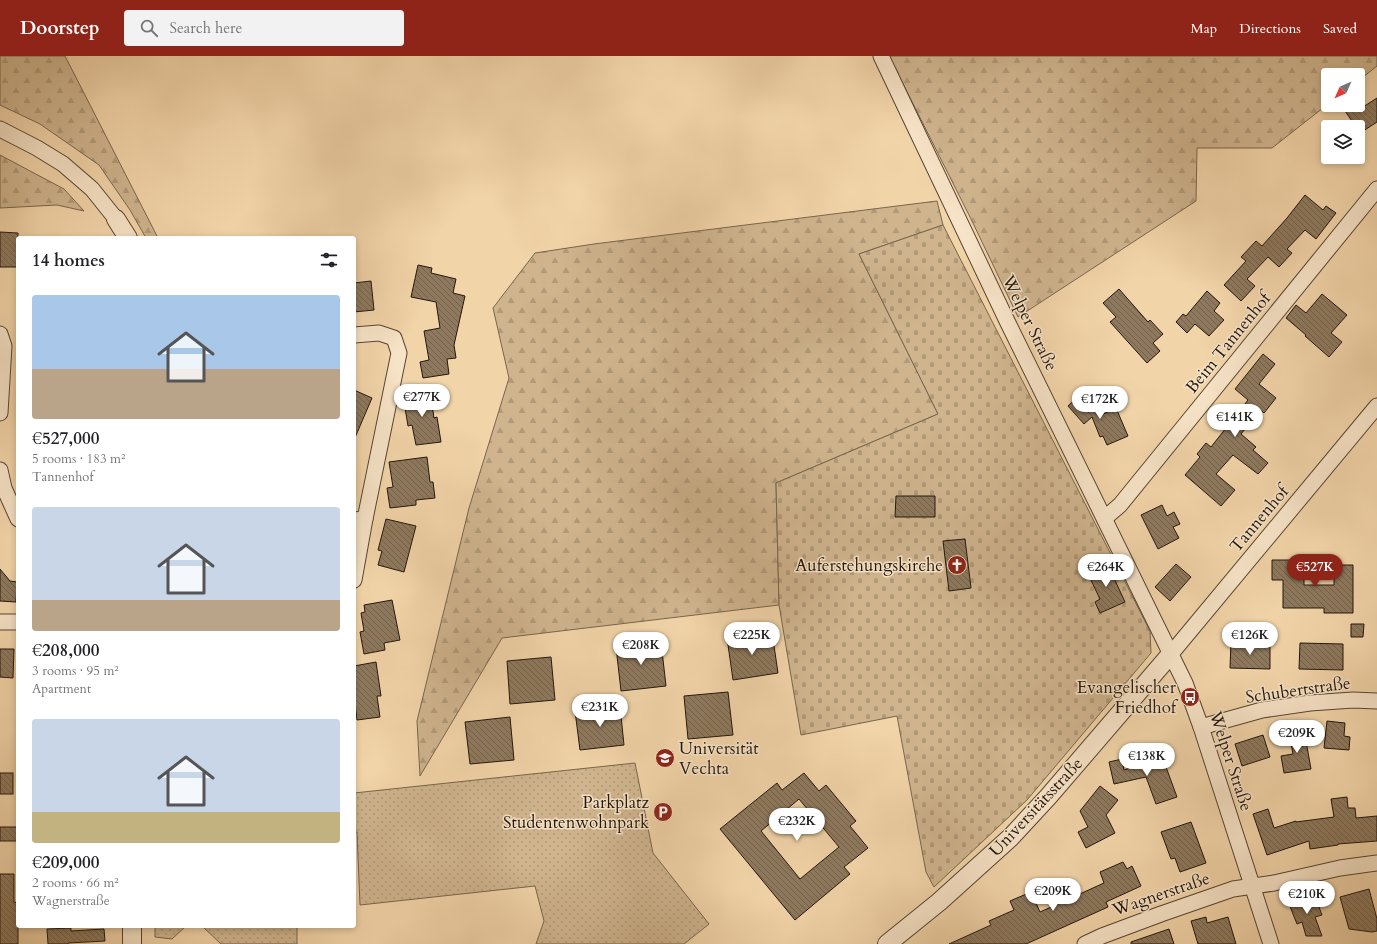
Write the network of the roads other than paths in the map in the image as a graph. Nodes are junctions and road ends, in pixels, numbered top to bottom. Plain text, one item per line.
1 (881, 56) edge
2 (0, 129) edge
3 (1377, 189) edge
4 (116, 219) joint
5 (127, 236) edge
6 (0, 334) edge
7 (356, 335) edge
8 (1377, 406) edge
9 (0, 413) edge
10 (0, 470) edge
11 (16, 515) edge
12 (1105, 518) junction
13 (360, 520) edge
14 (356, 560) edge
15 (0, 622) edge
16 (16, 622) edge
17 (1170, 655) junction
18 (1377, 701) edge
19 (1200, 727) junction
20 (1377, 863) edge
21 (1252, 886) junction
22 (132, 928) edge
23 (132, 944) edge
24 (887, 944) edge
25 (1085, 944) edge
26 (1271, 944) edge

1 - 12 street, Welper Straße
2 - 4 street
3 - 12 street, Beim Tannenhof
4 - 5 street
6 - 9 street
7 - 13 street
8 - 17 street, Tannenhof
10 - 11 street
12 - 17 street, Welper Straße
13 - 14 street
15 - 16 street
17 - 19 street, Welper Straße
17 - 24 street, Universitätsstraße
18 - 19 street, Schubertstraße
19 - 21 street, Welper Straße
20 - 21 street, Wagnerstraße
21 - 25 street, Wagnerstraße
21 - 26 street, Welper Straße
22 - 23 street

